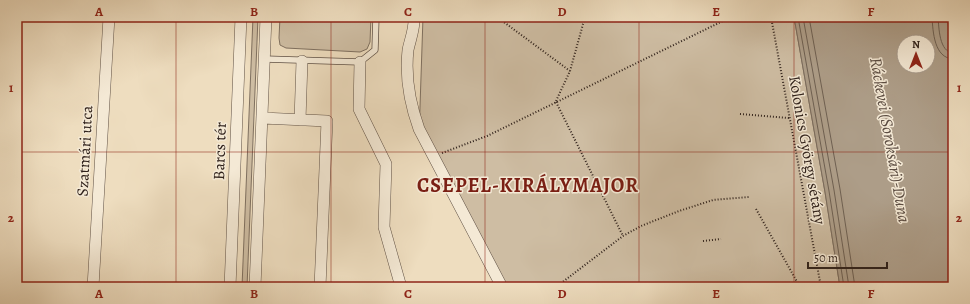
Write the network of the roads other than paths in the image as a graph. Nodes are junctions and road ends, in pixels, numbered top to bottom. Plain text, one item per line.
1 (109, 17) edge
2 (241, 17) edge
3 (266, 17) edge
4 (376, 17) edge
5 (414, 17) edge
6 (265, 59) junction
7 (302, 61) junction
8 (360, 62) junction
9 (262, 118) junction
10 (300, 120) junction
11 (93, 287) edge
12 (230, 287) edge
13 (255, 287) edge
14 (320, 287) edge
15 (401, 287) edge
16 (502, 287) edge

1 - 11 street, Szatmári utca
2 - 12 street, Barcs tér
3 - 6 street
4 - 8 lane
5 - 16 street
6 - 7 lane
6 - 9 street
7 - 8 lane
7 - 10 street
8 - 15 street
9 - 10 street
9 - 13 street
10 - 14 street

